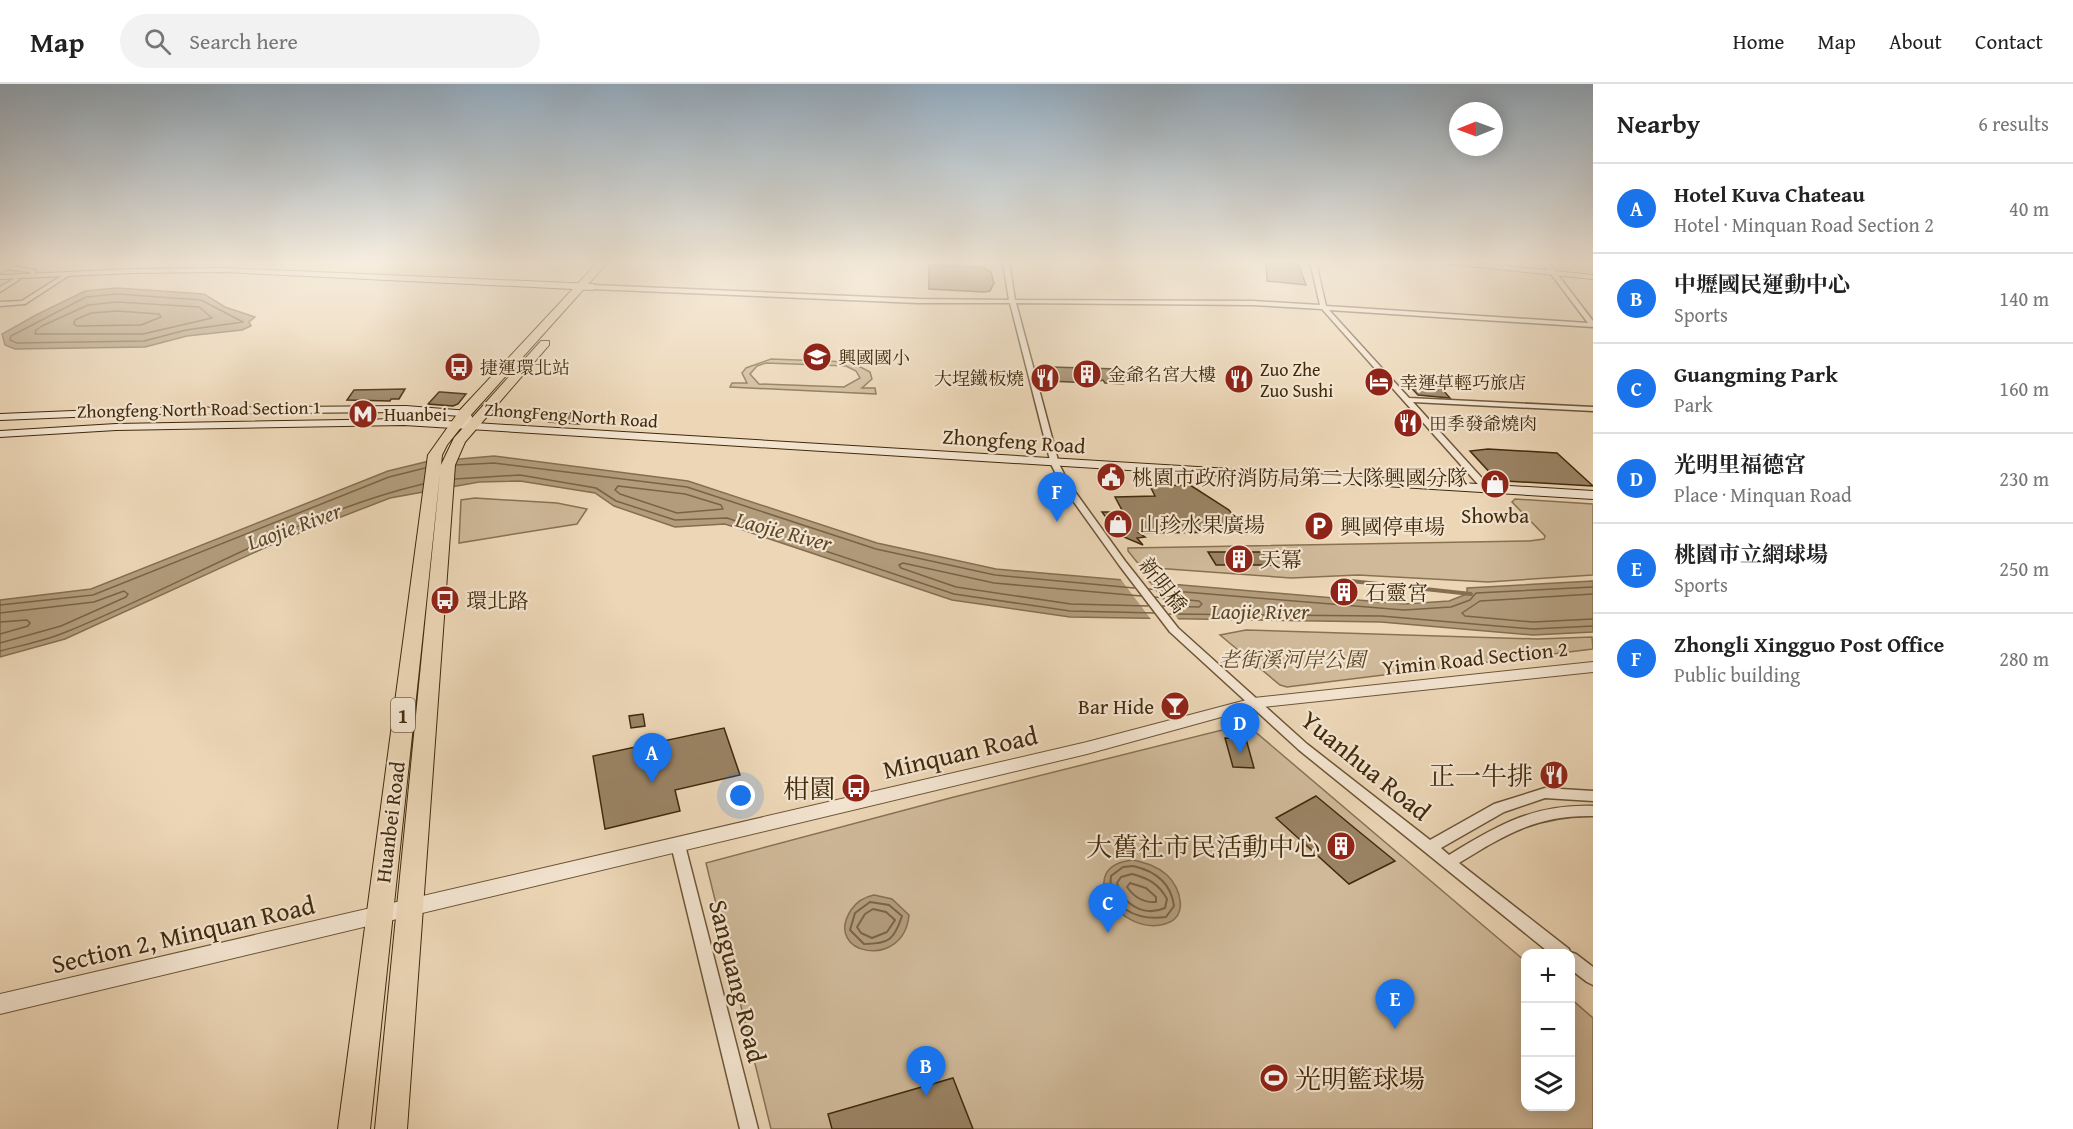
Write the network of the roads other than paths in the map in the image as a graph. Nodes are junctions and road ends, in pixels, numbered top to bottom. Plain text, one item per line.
1 (562, 311) edge
2 (565, 311) edge
3 (1015, 311) edge
4 (1326, 311) edge
5 (1379, 311) edge
6 (1582, 311) edge
7 (1593, 325) edge
8 (1409, 400) junction
9 (1593, 409) edge
10 (465, 413) junction
11 (0, 417) edge
12 (455, 426) junction
13 (471, 427) junction
14 (0, 434) edge
15 (684, 441) joint
16 (1055, 464) junction
17 (1487, 489) junction
18 (1593, 495) edge
19 (436, 514) junction
20 (1593, 667) edge
21 (1254, 703) junction
22 (1593, 796) edge
23 (1593, 811) edge
24 (678, 846) junction
25 (1431, 847) junction
26 (1449, 862) junction
27 (411, 906) junction
28 (379, 915) junction
29 (1557, 949) edge
30 (1575, 963) edge
31 (1593, 977) edge
32 (0, 1004) edge
33 (354, 1129) edge
34 (391, 1129) edge
35 (749, 1129) edge

1 - 10 main road, 1
2 - 13 main road, 1
3 - 16 street, 新明橋
4 - 8 street
5 - 7 street
6 - 7 street
8 - 9 street
8 - 17 street
10 - 11 main road, Zhongfeng North Road Section 1
10 - 12 main road, 1
10 - 13 main road, ZhongFeng North Road
12 - 13 main road, Zhongfeng North Road Section 1
12 - 14 main road, Zhongfeng North Road Section 1
12 - 19 main road, 1
13 - 15 main road, ZhongFeng North Road
13 - 19 main road, 1
15 - 16 main road, Zhongfeng Road
16 - 17 main road, Zhongfeng Road
16 - 21 street, 新明橋
17 - 18 main road, Zhongfeng Road
19 - 27 main road, Huanbei Road / 1
19 - 28 main road, Huanbei Road / 1
20 - 21 street, Yimin Road Section 2
21 - 24 street, Minquan Road
21 - 25 street, Yuanhua Road
22 - 25 street
23 - 26 street
24 - 27 street, Minquan Road
24 - 35 street, Sanguang Road
25 - 26 street, Yuanhua Road
26 - 29 street, Yuanhua Road
27 - 28 street, Section 2, Minquan Road
27 - 34 main road, 1
28 - 32 street, Section 2, Minquan Road
28 - 33 main road, 1
30 - 31 street

